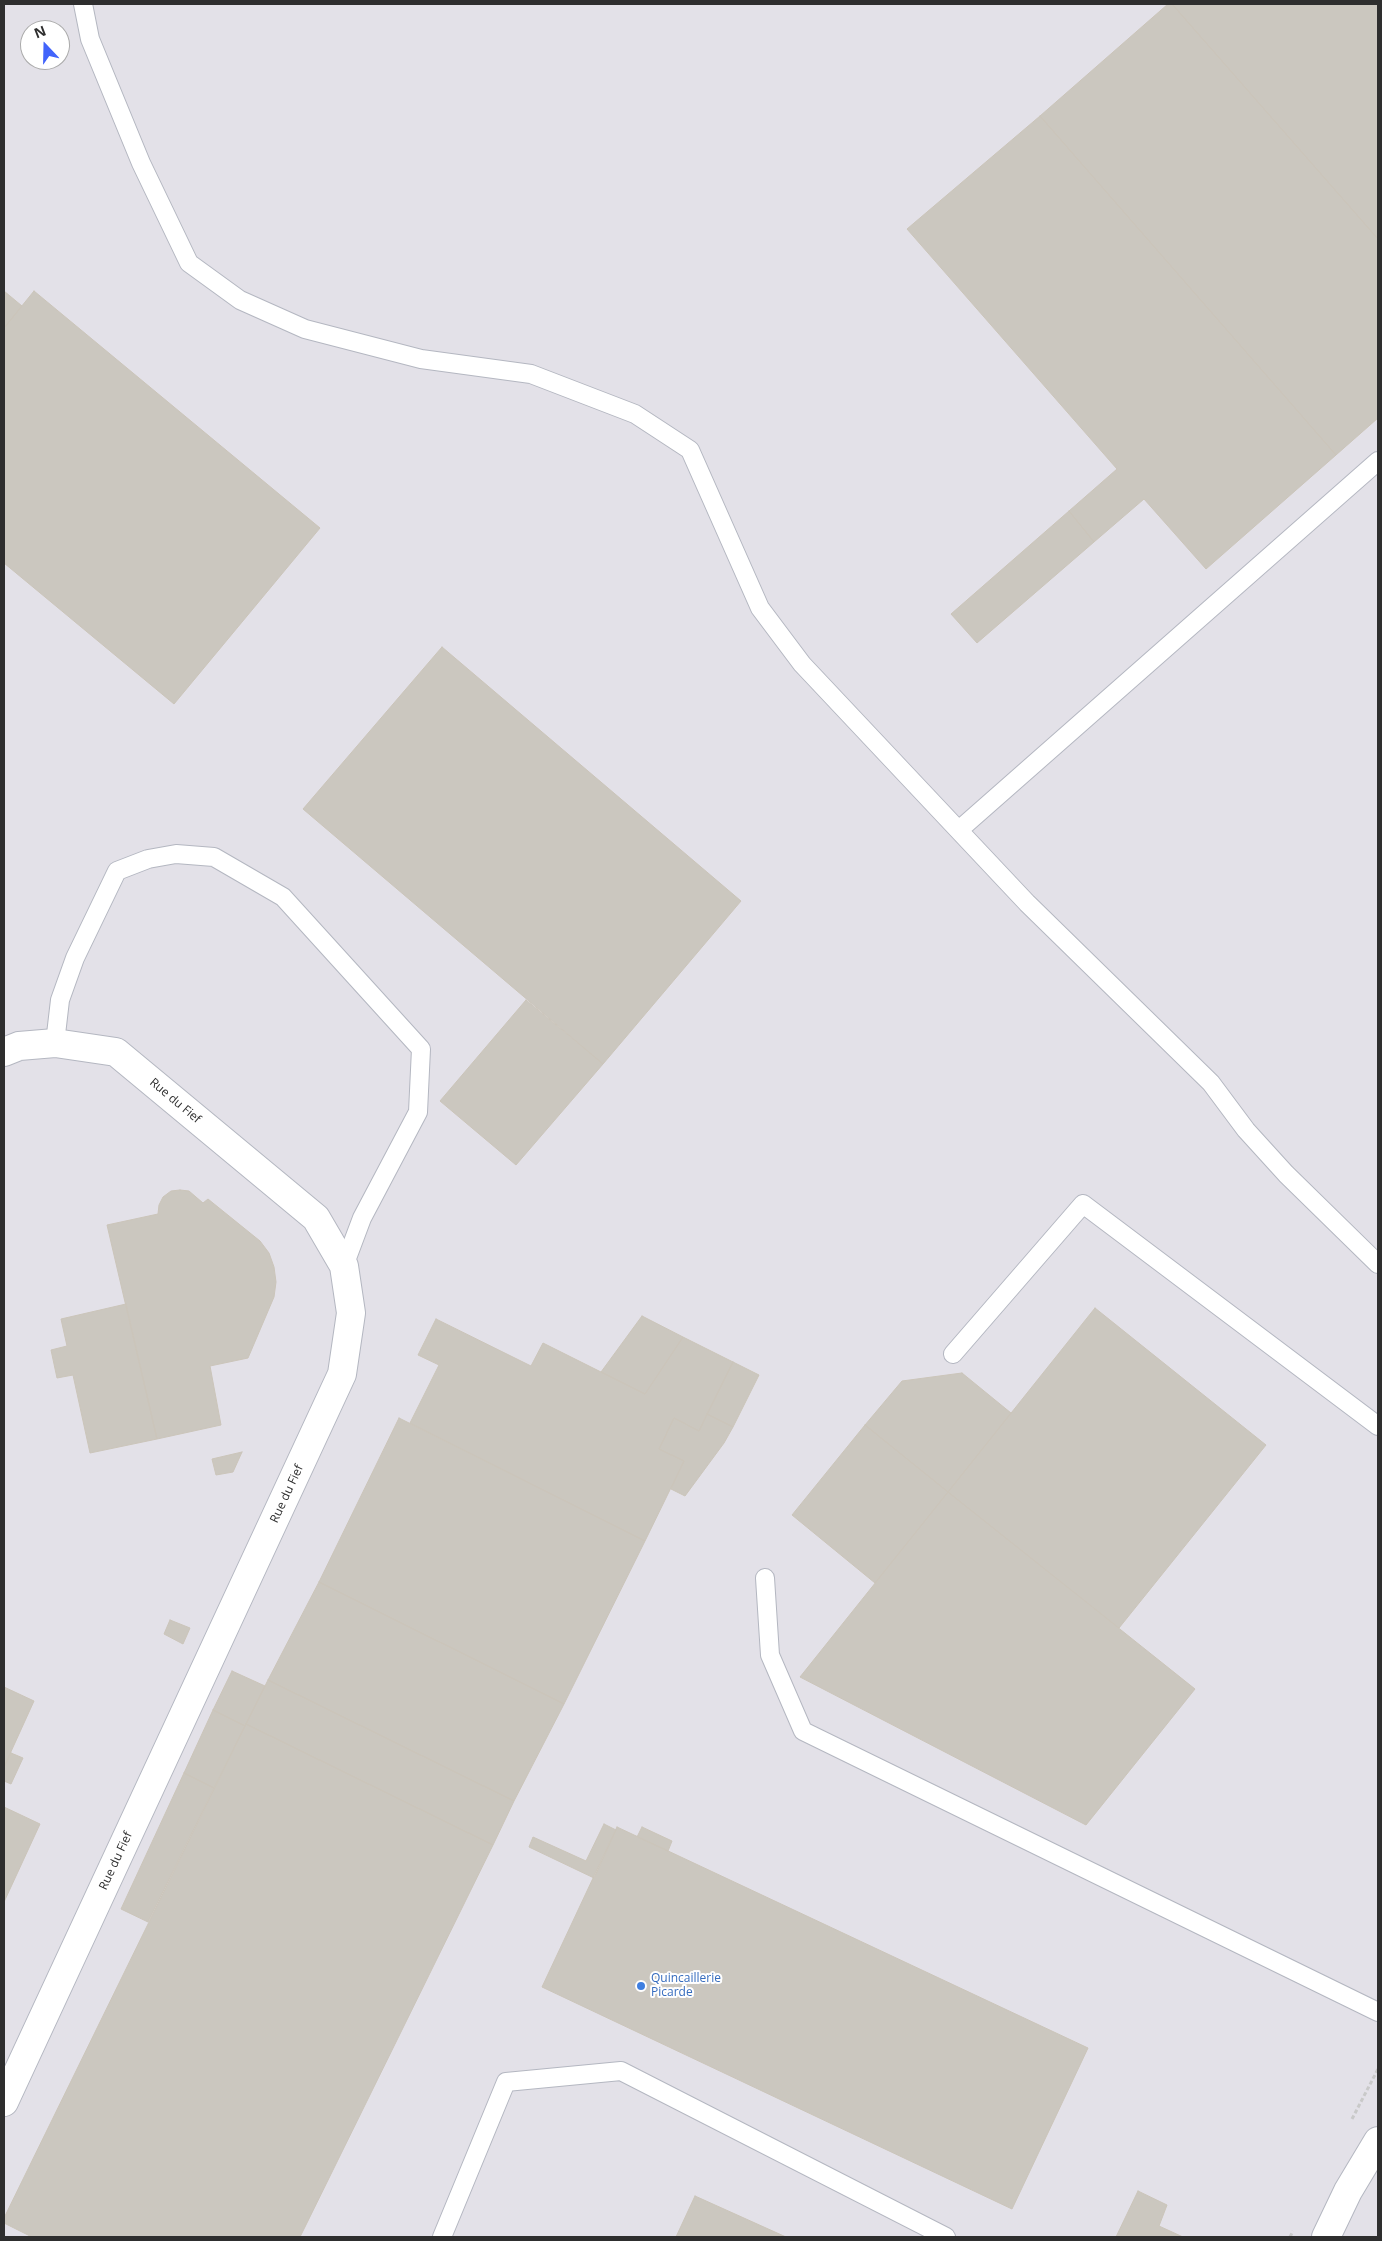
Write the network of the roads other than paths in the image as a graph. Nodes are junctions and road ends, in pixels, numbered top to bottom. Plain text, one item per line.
1 (83, 4) edge
2 (1378, 461) edge
3 (959, 830) junction
4 (55, 1043) junction
5 (4, 1052) edge
6 (1378, 1264) edge
7 (344, 1266) junction
8 (953, 1354) dead end
9 (1378, 1426) edge
10 (765, 1578) dead end
11 (1378, 2012) edge
12 (4, 2102) edge
13 (1378, 2141) edge
14 (442, 2237) edge
15 (946, 2237) edge
16 (1326, 2237) edge

1 - 3 lane
2 - 3 lane
3 - 6 lane
4 - 5 street, Rue du Fief
4 - 7 street, Rue du Fief
4 - 7 lane
7 - 12 street, Rue du Fief
8 - 9 lane
10 - 11 lane
13 - 16 street
14 - 15 lane

